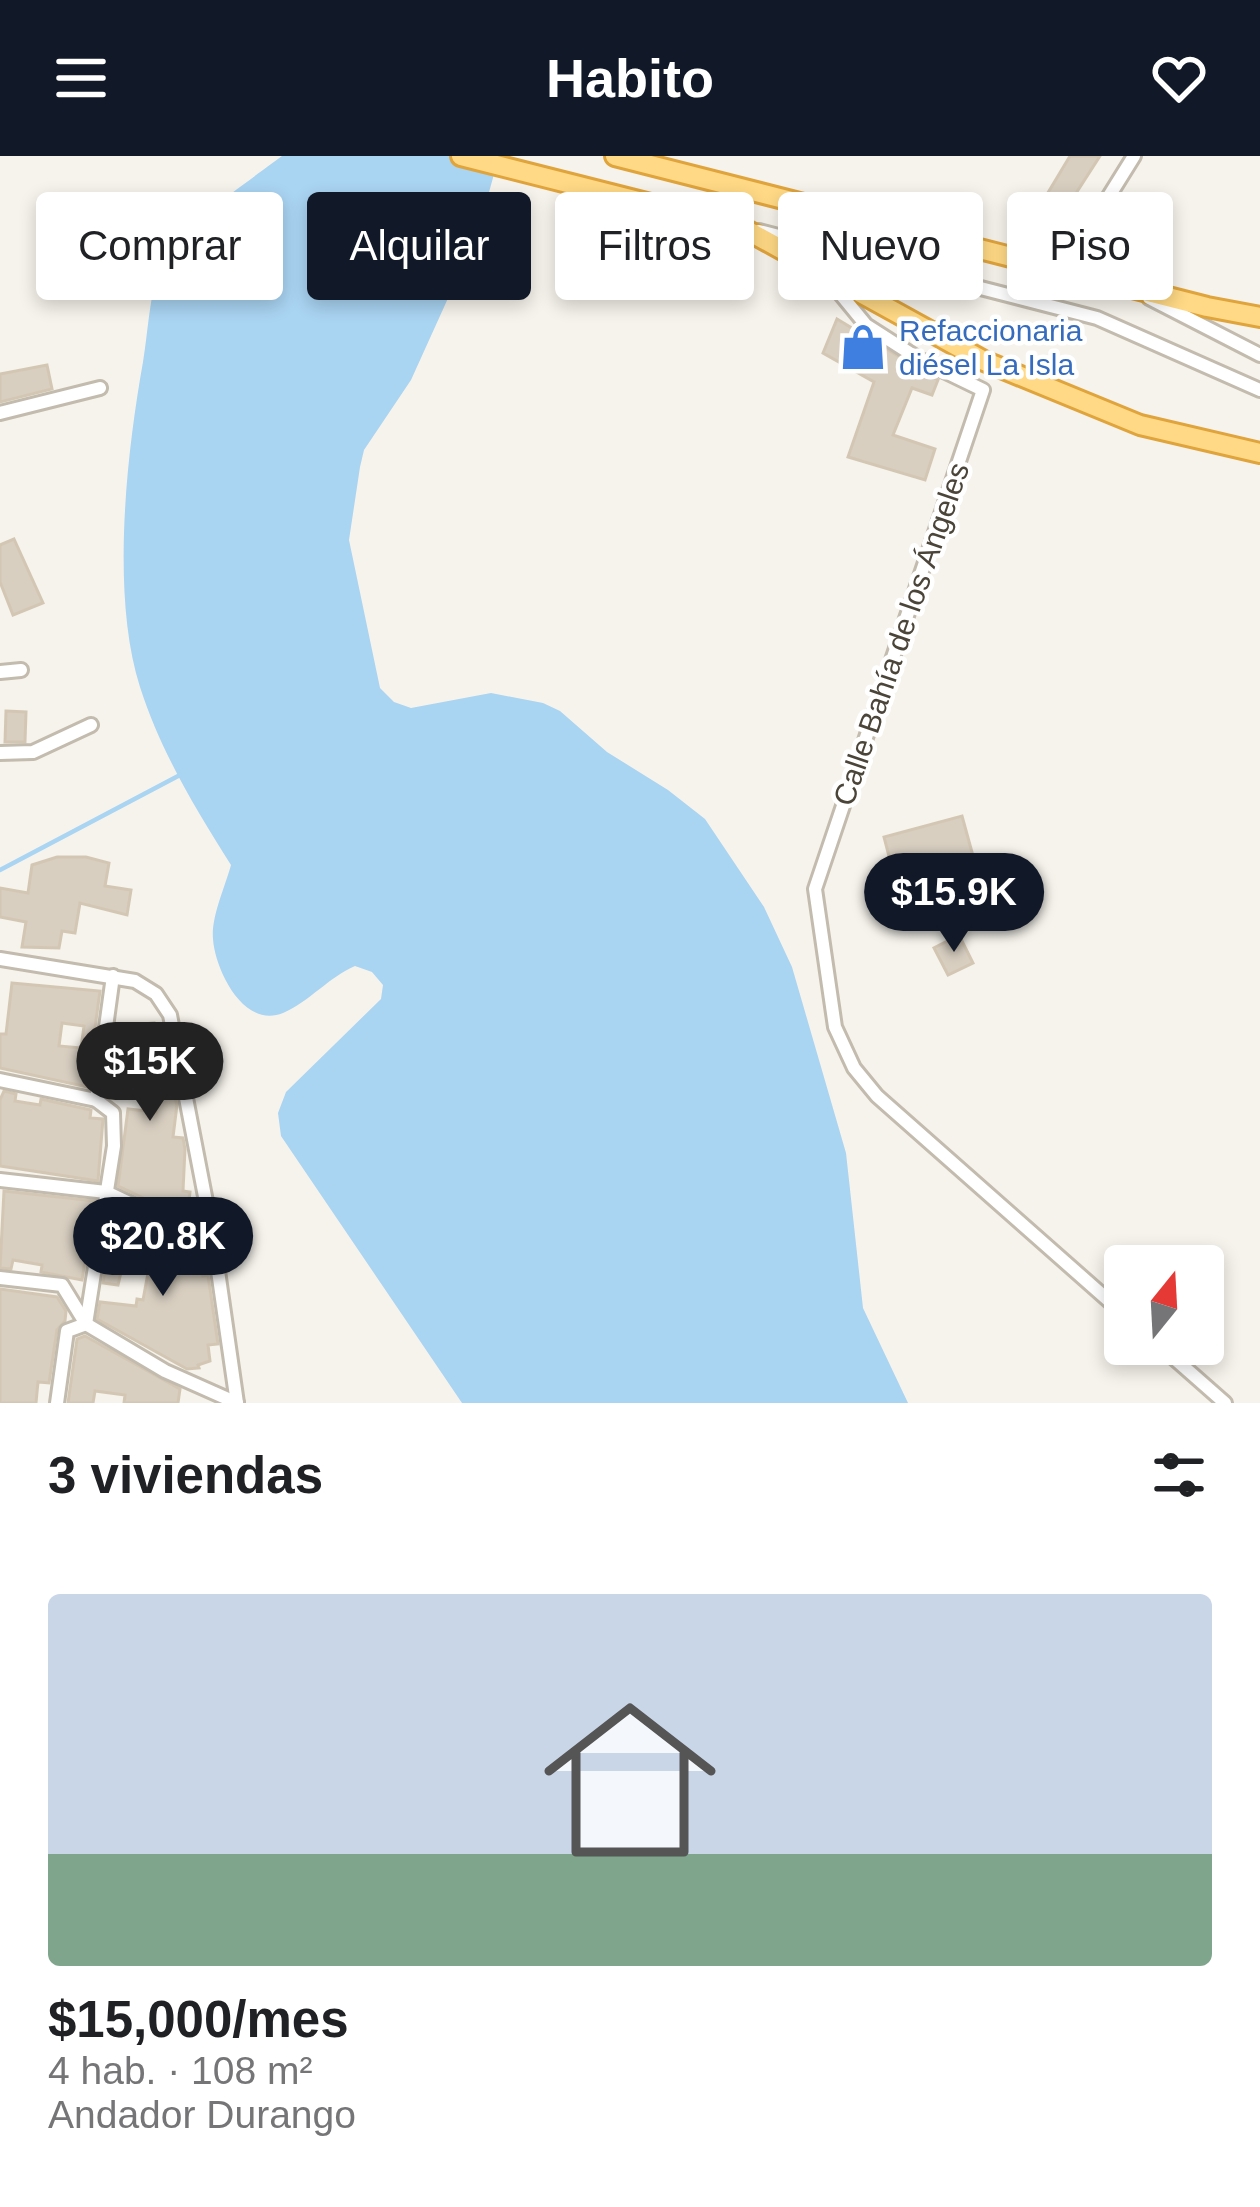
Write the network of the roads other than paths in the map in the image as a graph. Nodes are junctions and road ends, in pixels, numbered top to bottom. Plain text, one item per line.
1 (461, 156) edge
2 (615, 156) edge
3 (1134, 156) edge
4 (606, 192) edge
5 (1112, 192) edge
6 (754, 230) edge
7 (1007, 256) edge
8 (1173, 297) edge
9 (846, 300) edge
10 (876, 300) edge
11 (1154, 300) edge
12 (1260, 317) edge
13 (1260, 355) edge
14 (100, 388) dead end
15 (1260, 390) edge
16 (0, 413) edge
17 (1260, 453) edge
18 (21, 670) dead end
19 (0, 672) edge
20 (91, 725) dead end
21 (0, 753) edge
22 (0, 959) edge
23 (113, 976) junction
24 (0, 1080) edge
25 (95, 1100) junction
26 (0, 1180) edge
27 (106, 1192) junction
28 (214, 1243) junction
29 (0, 1277) edge
30 (1104, 1296) edge
31 (86, 1324) junction
32 (1182, 1365) edge
33 (57, 1403) edge
34 (237, 1403) edge
35 (1225, 1403) edge

1 - 4 highway
2 - 7 highway
3 - 5 street
6 - 15 street
8 - 12 highway
9 - 30 street, Calle Bahía de los Ángeles
10 - 17 highway
11 - 13 street
14 - 16 street
18 - 19 street
20 - 21 street
22 - 23 street
23 - 25 street
23 - 28 street
24 - 25 street
25 - 27 street
26 - 27 street
27 - 28 street
27 - 31 street
28 - 34 street
29 - 31 street
31 - 33 street
31 - 34 street
32 - 35 street

